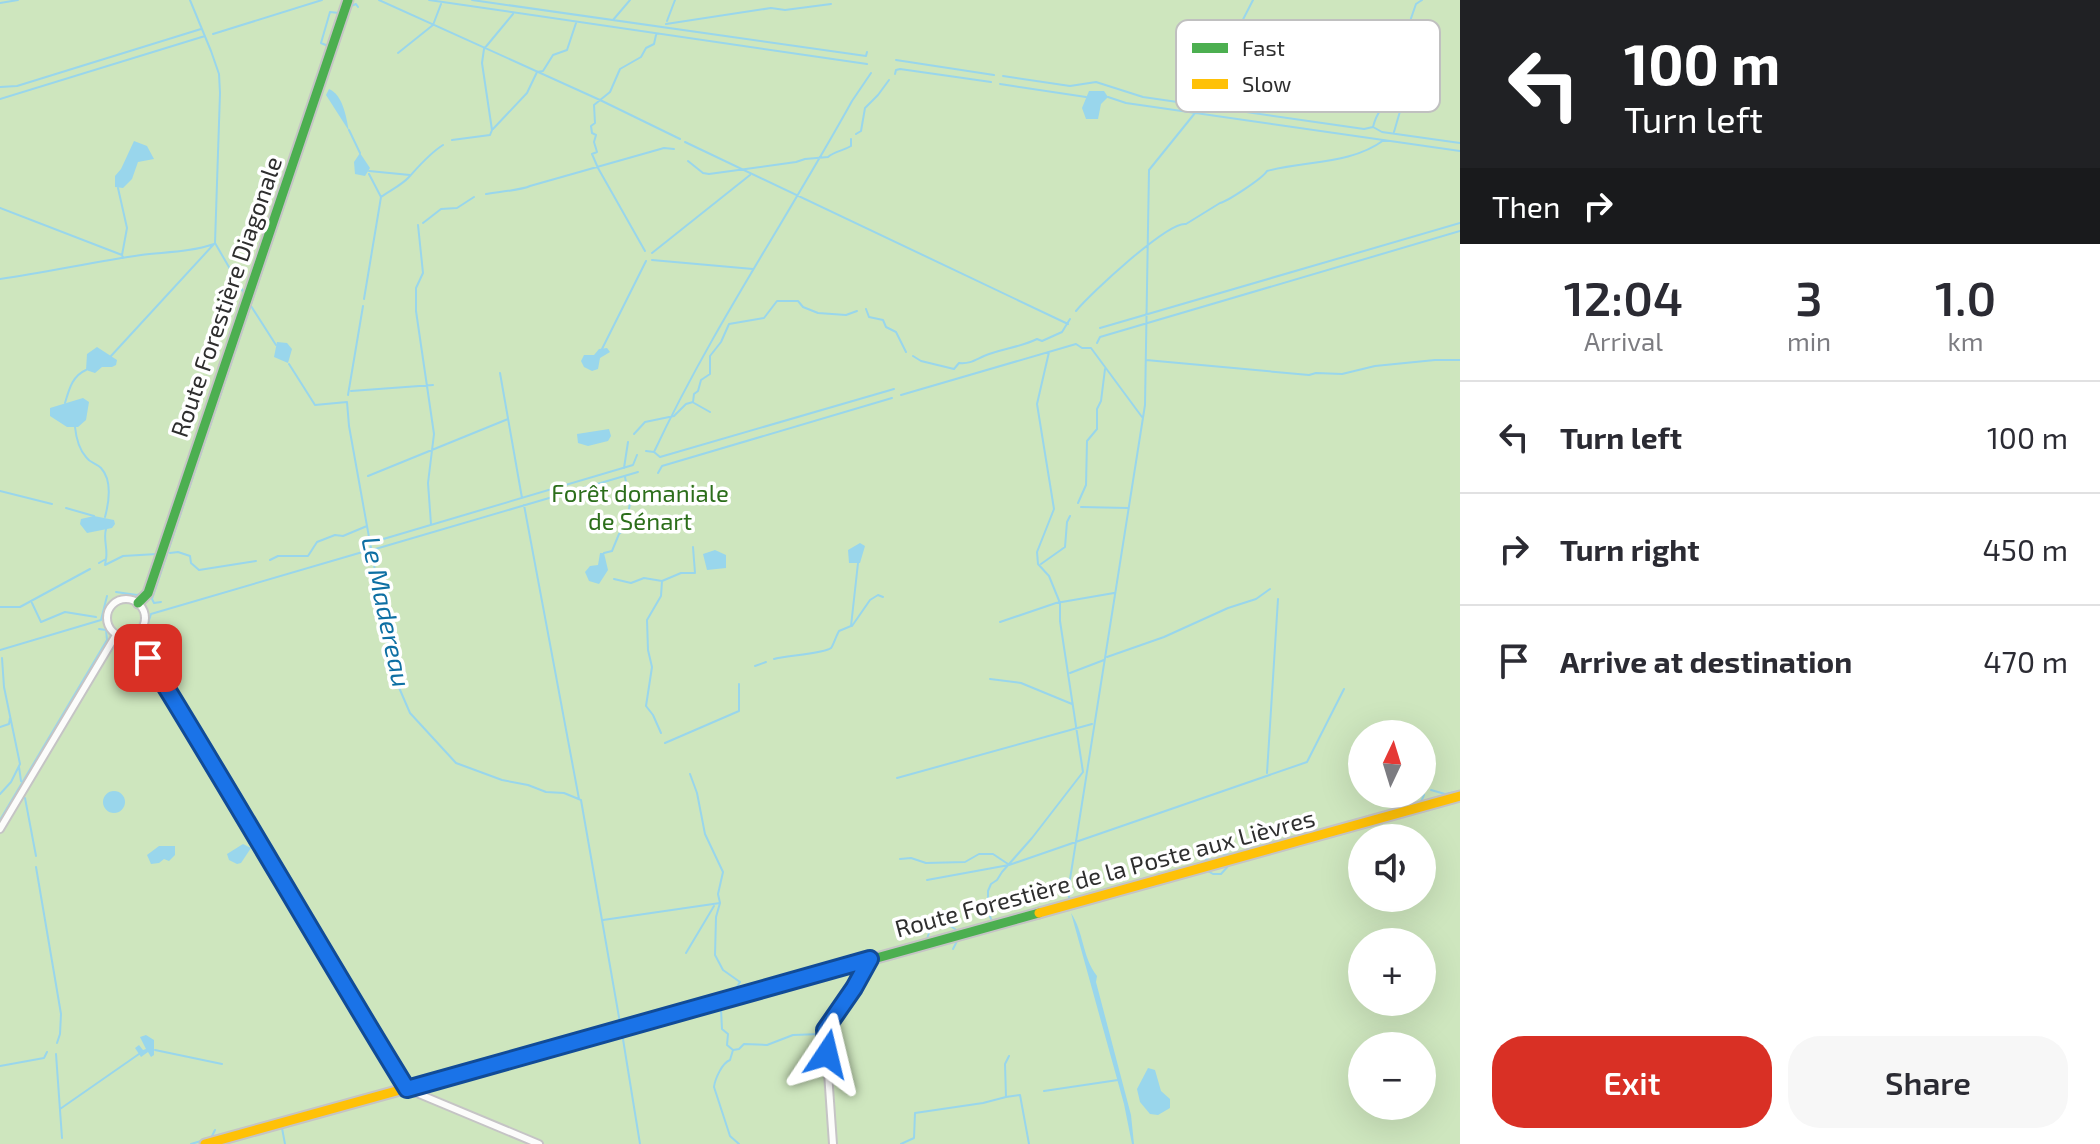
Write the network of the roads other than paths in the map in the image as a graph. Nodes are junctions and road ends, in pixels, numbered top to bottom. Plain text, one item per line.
1 (348, 0) edge
2 (138, 603) junction
3 (116, 635) junction
4 (135, 635) junction
5 (1460, 796) edge
6 (0, 829) edge
7 (870, 959) junction
8 (407, 1089) junction
9 (205, 1144) edge
10 (539, 1144) edge
11 (833, 1144) edge

1 - 2 street, Route Forestière Diagonale
2 - 3 street
2 - 4 street
3 - 4 street
3 - 6 street
4 - 8 street
5 - 7 street, Route Forestière de la Poste aux Lièvres
7 - 8 street, Route Forestière de la Poste aux Lièvres
7 - 11 street
8 - 9 street, Route Forestière de la Poste aux Lièvres
8 - 10 street

